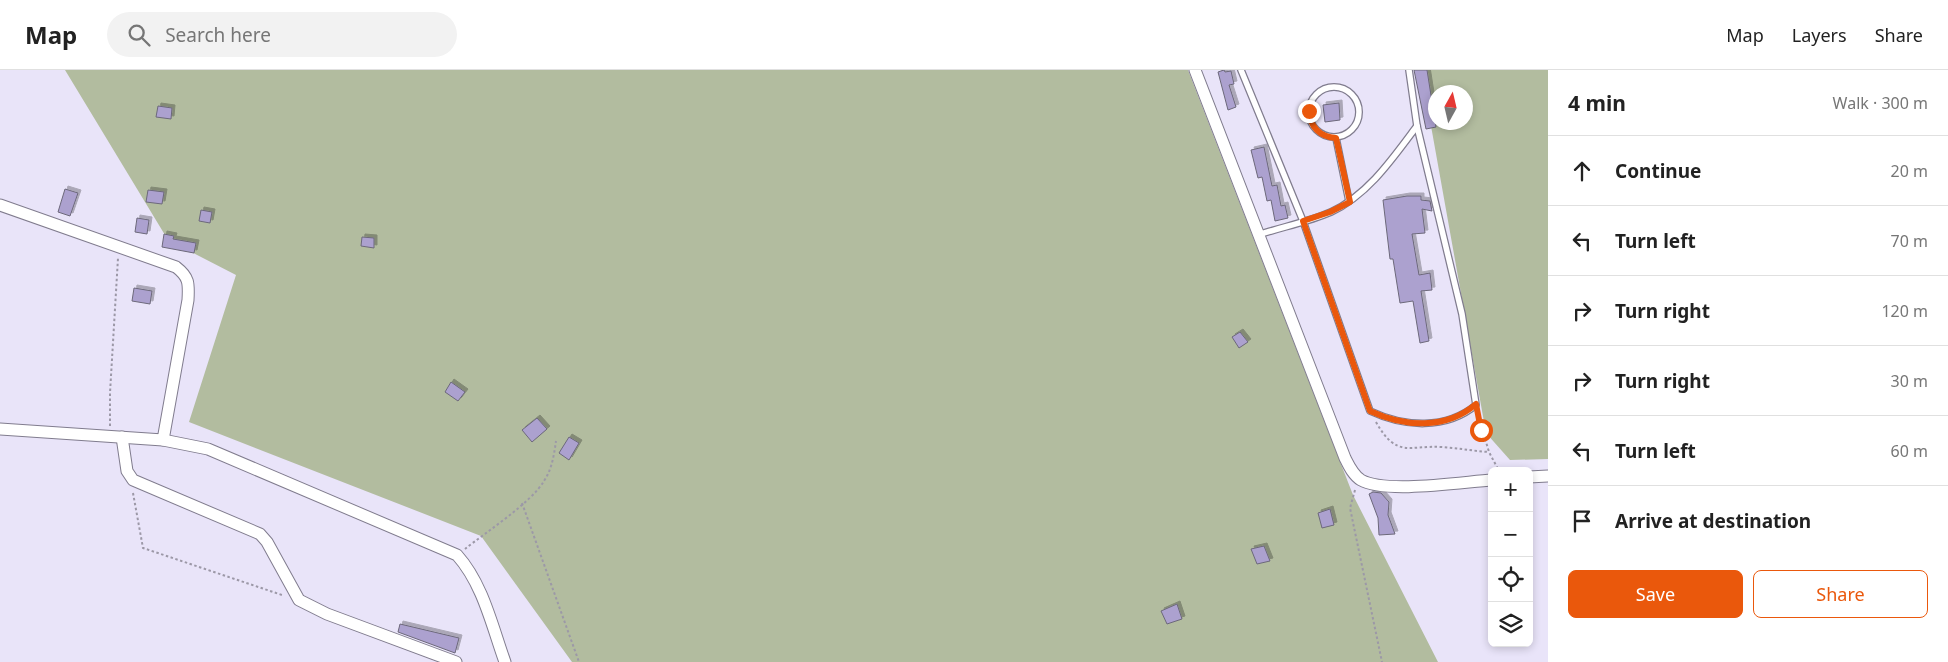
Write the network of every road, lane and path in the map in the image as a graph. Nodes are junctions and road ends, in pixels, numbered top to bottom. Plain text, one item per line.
1 (1196, 70) edge
2 (1241, 70) edge
3 (1409, 70) edge
4 (1417, 126) junction
5 (1336, 138) junction
6 (1350, 202) junction
7 (0, 205) edge
8 (1303, 221) junction
9 (1258, 235) junction
10 (119, 248) junction
11 (1476, 404) junction
12 (1370, 411) junction
13 (0, 429) edge
14 (110, 435) junction
15 (122, 437) junction
16 (162, 440) junction
17 (556, 441) dead end
18 (1489, 452) junction
19 (1497, 467) edge
20 (127, 471) junction
21 (1548, 476) edge
22 (1533, 477) edge
23 (1361, 480) junction
24 (1488, 480) edge
25 (522, 503) junction
26 (457, 555) junction
27 (299, 600) junction
28 (456, 662) edge
29 (506, 662) edge
30 (579, 662) edge
31 (1382, 662) edge

1 - 9 street
2 - 8 lane
3 - 4 lane
4 - 6 lane
4 - 11 lane
5 - 5 lane
5 - 6 lane
6 - 8 lane
7 - 10 street
8 - 9 lane
8 - 12 lane
9 - 23 street
10 - 14 path
10 - 16 street
11 - 12 lane
11 - 18 path
12 - 18 path
13 - 14 street
14 - 15 street
15 - 16 street
15 - 20 street
16 - 26 street
17 - 25 path
18 - 19 path
20 - 27 street
20 - 27 path
21 - 22 street
23 - 24 street
23 - 31 path
25 - 26 path
25 - 30 path
26 - 29 street
27 - 28 street

